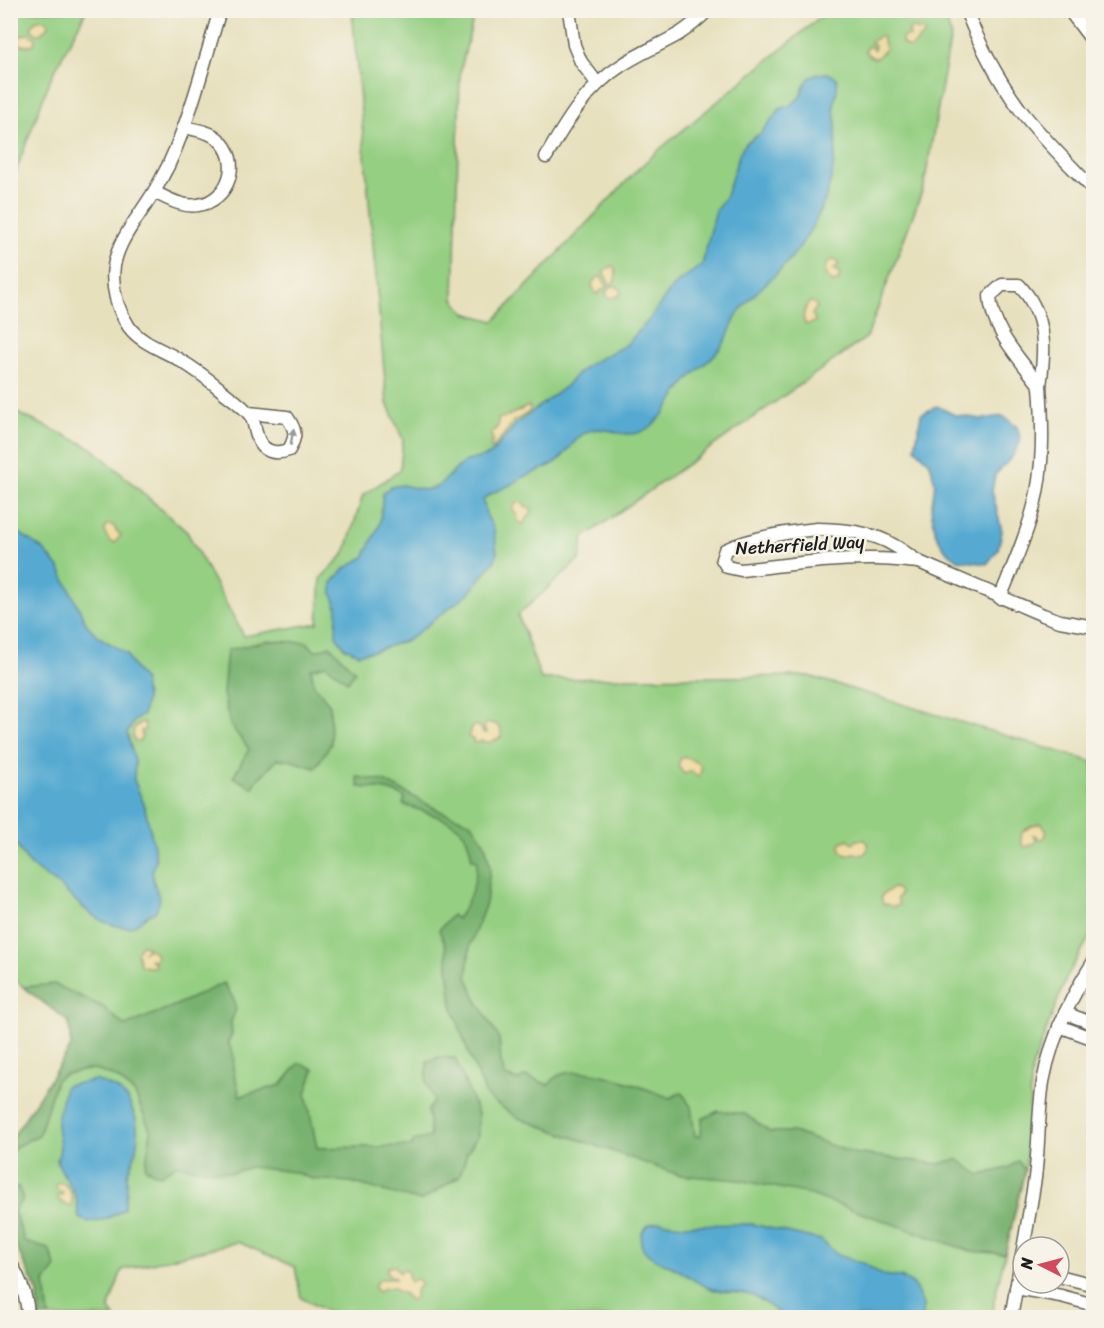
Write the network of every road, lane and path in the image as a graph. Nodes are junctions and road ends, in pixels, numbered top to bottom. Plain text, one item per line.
1 (220, 10) edge
2 (569, 10) edge
3 (708, 10) edge
4 (966, 10) edge
5 (1069, 10) edge
6 (1094, 43) edge
7 (597, 83) junction
8 (184, 127) junction
9 (546, 157) dead end
10 (1094, 190) edge
11 (154, 192) junction
12 (1040, 386) junction
13 (249, 413) dead end
14 (919, 562) junction
15 (1000, 598) junction
16 (1094, 627) edge
17 (1094, 961) edge
18 (1065, 1013) junction
19 (1094, 1024) edge
20 (1059, 1026) junction
21 (1094, 1039) edge
22 (1026, 1235) edge
23 (10, 1262) edge
24 (1071, 1279) edge
25 (1094, 1285) edge
26 (1015, 1295) edge
27 (1055, 1295) edge
28 (1094, 1305) edge
29 (28, 1317) edge
30 (1011, 1317) edge

1 - 8 street
2 - 7 street
3 - 7 street
4 - 10 street
5 - 6 street
7 - 9 street
8 - 11 street
8 - 11 street
11 - 13 street
12 - 12 street
12 - 15 street
14 - 14 street, Netherfield Way
14 - 15 street, Netherfield Way
15 - 16 street, Netherfield Way
17 - 18 street
18 - 19 street
18 - 20 street
20 - 21 street
20 - 22 street
23 - 29 street
24 - 25 street
26 - 30 street
27 - 28 street

